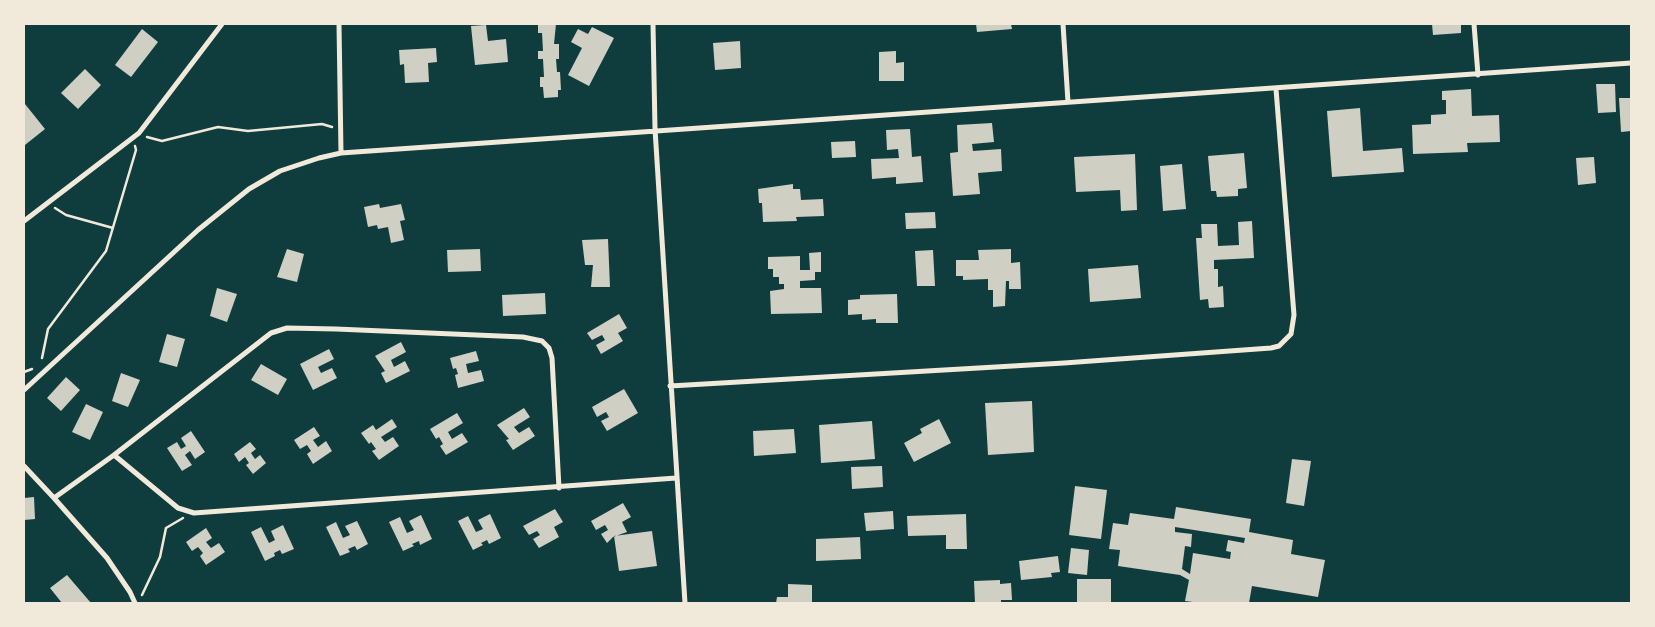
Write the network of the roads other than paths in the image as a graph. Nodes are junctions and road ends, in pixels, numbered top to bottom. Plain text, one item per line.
1 (222, 24) edge
2 (339, 24) edge
3 (653, 24) edge
4 (1063, 24) edge
5 (1474, 24) edge
6 (1631, 63) edge
7 (1478, 75) junction
8 (1276, 90) junction
9 (1068, 102) junction
10 (655, 130) junction
11 (341, 153) junction
12 (24, 222) edge
13 (670, 386) junction
14 (24, 390) edge
15 (114, 455) junction
16 (24, 466) edge
17 (676, 478) junction
18 (560, 488) junction
19 (54, 498) junction
20 (135, 603) edge
21 (685, 603) edge

1 - 12 street
2 - 11 street
3 - 10 street
4 - 9 street
5 - 7 street
6 - 7 street
7 - 8 street
8 - 9 street
8 - 13 street
9 - 10 street
10 - 11 street
10 - 13 street
11 - 14 street
13 - 17 street
15 - 18 street
15 - 18 street
15 - 19 street
16 - 19 street
17 - 18 street
17 - 21 street
19 - 20 street

